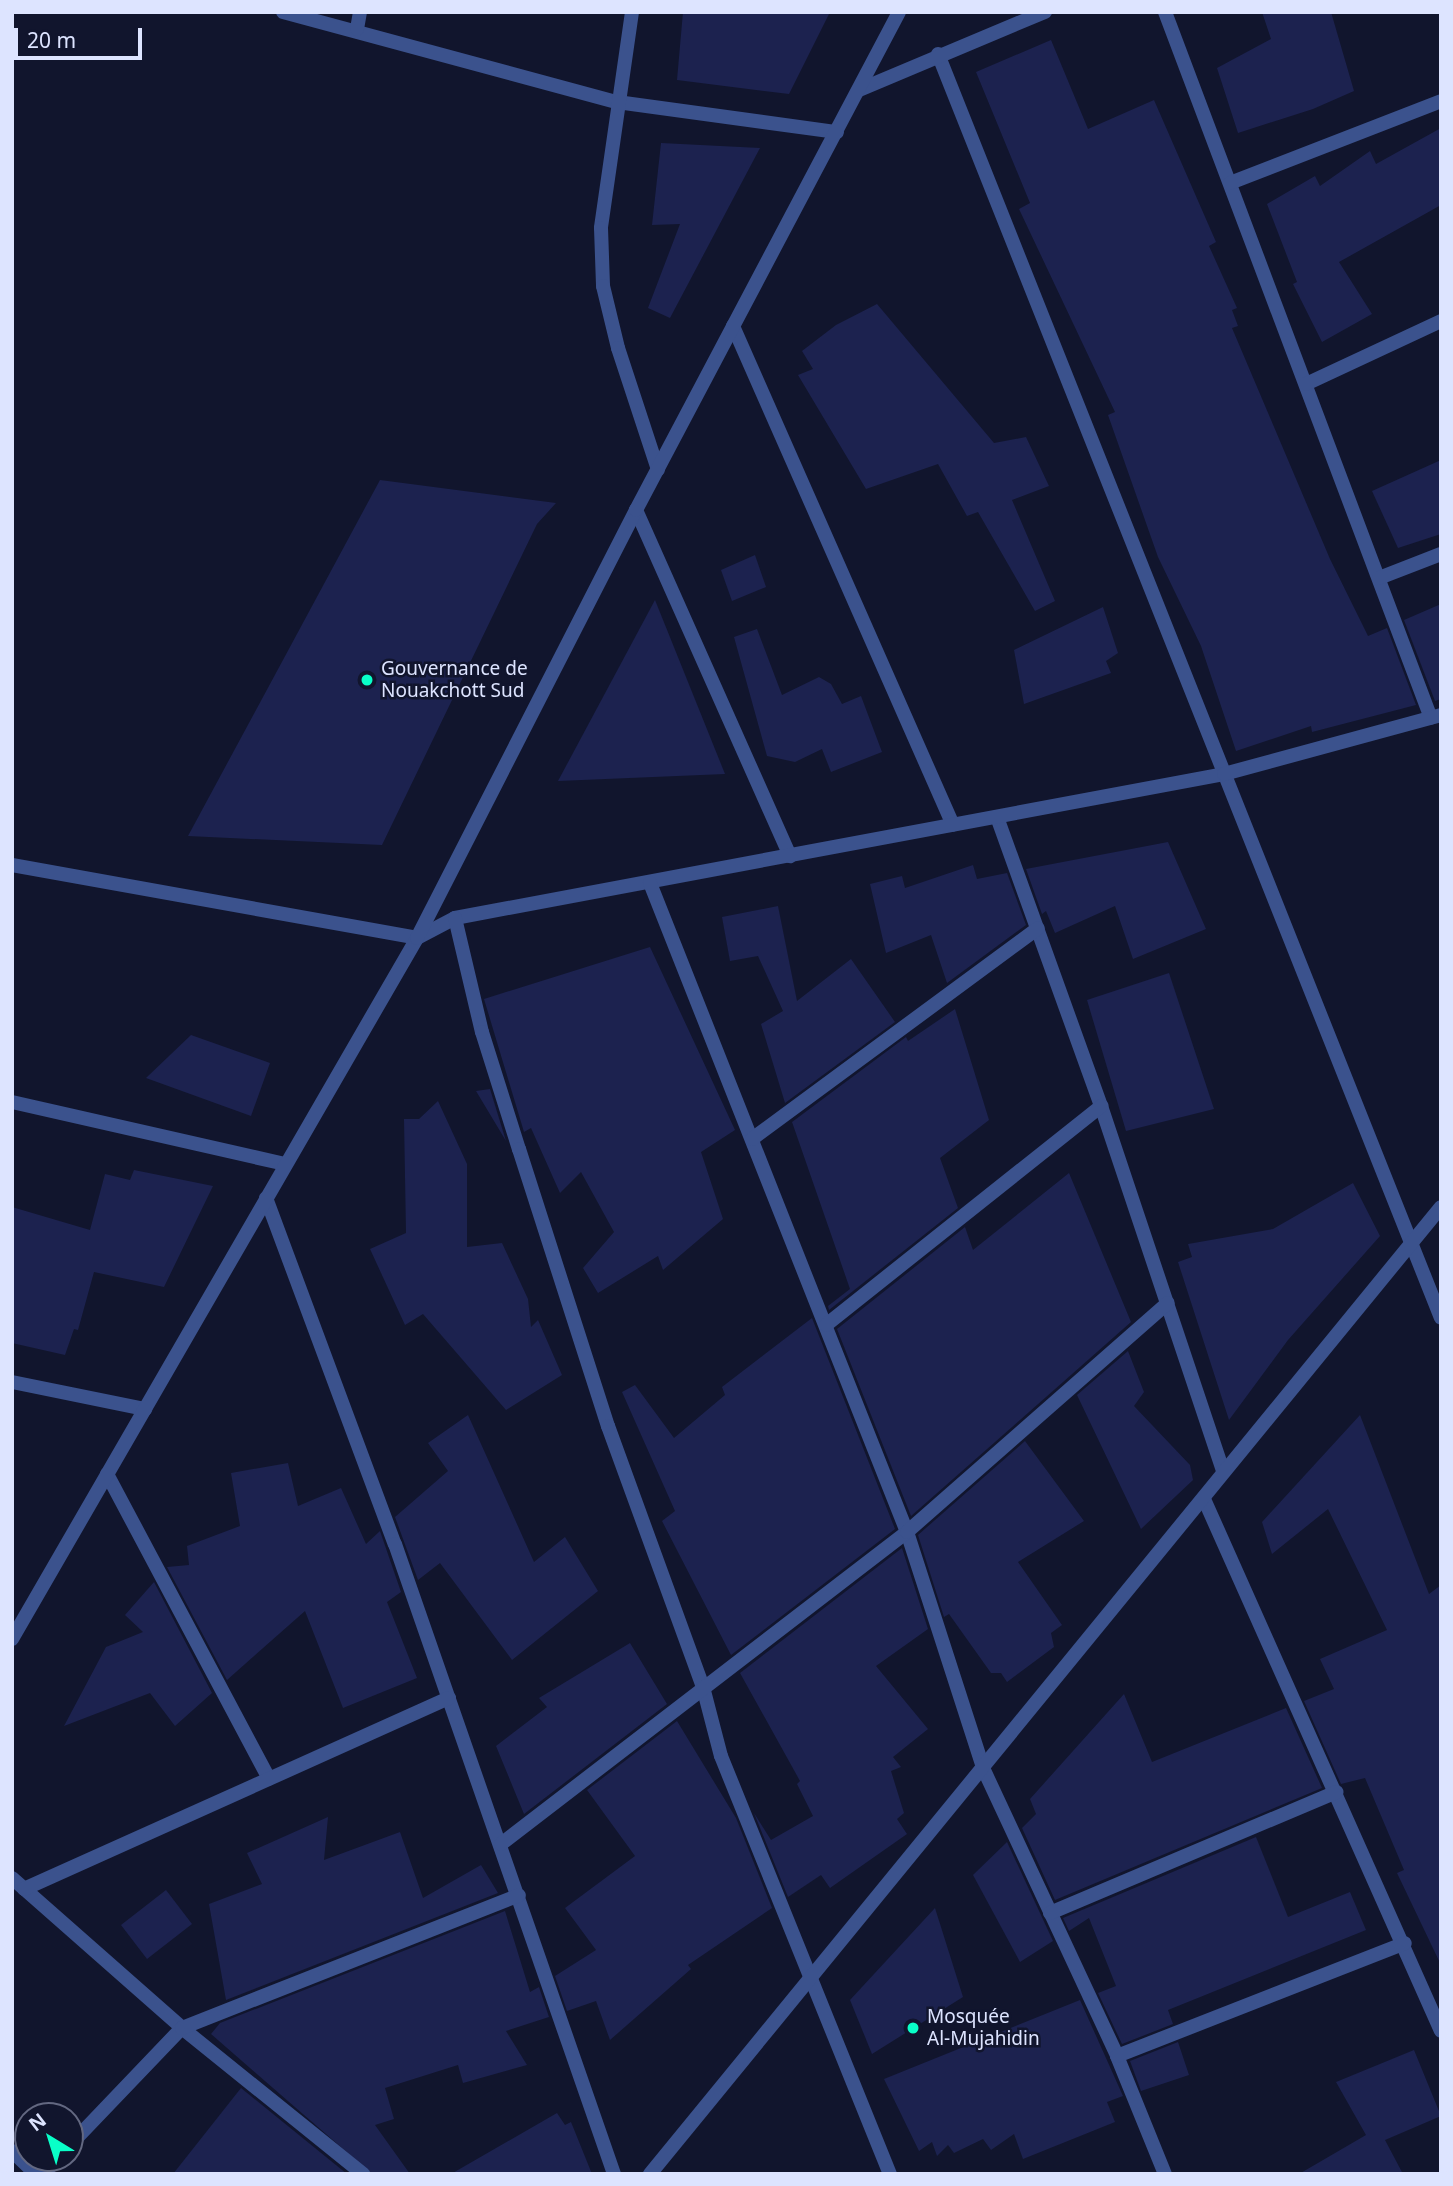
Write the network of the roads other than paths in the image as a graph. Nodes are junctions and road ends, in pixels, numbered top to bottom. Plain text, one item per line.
1 (283, 12) edge
2 (360, 12) edge
3 (632, 12) edge
4 (899, 12) edge
5 (1045, 12) edge
6 (1165, 12) edge
7 (357, 29) junction
8 (938, 54) junction
9 (859, 90) junction
10 (1441, 101) edge
11 (617, 102) junction
12 (837, 132) junction
13 (1230, 183) junction
14 (1441, 321) edge
15 (733, 326) junction
16 (1306, 384) junction
17 (658, 470) junction
18 (636, 510) junction
19 (1441, 554) edge
20 (1379, 578) junction
21 (1436, 717) edge
22 (1224, 775) junction
23 (997, 817) junction
24 (953, 825) junction
25 (790, 856) junction
26 (12, 865) edge
27 (650, 883) junction
28 (456, 918) junction
29 (1038, 928) junction
30 (418, 938) junction
31 (12, 1102) edge
32 (1101, 1105) junction
33 (752, 1139) junction
34 (285, 1164) junction
35 (266, 1198) junction
36 (1441, 1207) edge
37 (1413, 1244) junction
38 (1168, 1303) junction
39 (1441, 1318) edge
40 (826, 1325) junction
41 (12, 1382) edge
42 (145, 1409) junction
43 (1223, 1470) junction
44 (107, 1474) junction
45 (1204, 1499) junction
46 (906, 1532) junction
47 (12, 1639) edge
48 (703, 1687) junction
49 (449, 1698) junction
50 (983, 1768) junction
51 (269, 1779) junction
52 (1337, 1792) junction
53 (501, 1844) junction
54 (12, 1878) edge
55 (24, 1889) junction
56 (519, 1895) junction
57 (1050, 1913) junction
58 (1405, 1943) junction
59 (810, 1979) junction
60 (182, 2028) junction
61 (1441, 2031) edge
62 (1117, 2056) junction
63 (84, 2131) edge
64 (12, 2151) edge
65 (36, 2174) edge
66 (363, 2174) edge
67 (614, 2174) edge
68 (650, 2174) edge
69 (890, 2174) edge
70 (1165, 2174) edge

1 - 7 street
2 - 7 street
3 - 11 street
4 - 9 street
5 - 8 street
6 - 13 street
7 - 11 street
8 - 9 street
8 - 22 street
9 - 12 street
10 - 13 street
11 - 12 street
11 - 17 street
12 - 15 street
13 - 16 street
14 - 16 street
15 - 17 street
15 - 24 street
16 - 20 street
17 - 18 street
18 - 25 street
18 - 30 street
19 - 20 street
20 - 21 street
21 - 22 street
22 - 23 street
22 - 37 street
23 - 24 street
23 - 29 street
24 - 25 street
25 - 27 street
26 - 30 street
27 - 28 street
27 - 33 street
28 - 30 street
28 - 48 street
29 - 32 street
29 - 33 street
30 - 34 street
31 - 34 street
32 - 38 street
32 - 40 street
33 - 40 street
34 - 35 street
35 - 42 street
35 - 49 street
36 - 37 street
37 - 39 street
37 - 43 street
38 - 43 street
38 - 46 street
40 - 46 street
41 - 42 street
42 - 44 street
43 - 45 street
44 - 47 street
44 - 51 street
45 - 50 street
45 - 52 street
46 - 48 street
46 - 50 street
48 - 53 street
48 - 59 street
49 - 51 street
49 - 53 street
50 - 57 street
50 - 59 street
51 - 55 street
52 - 57 street
52 - 58 street
53 - 56 street
54 - 55 street
55 - 60 street
56 - 60 street
56 - 67 street
57 - 62 street
58 - 61 street
58 - 62 street
59 - 68 street
59 - 69 street
60 - 63 street
60 - 66 street
62 - 70 street
64 - 65 street

